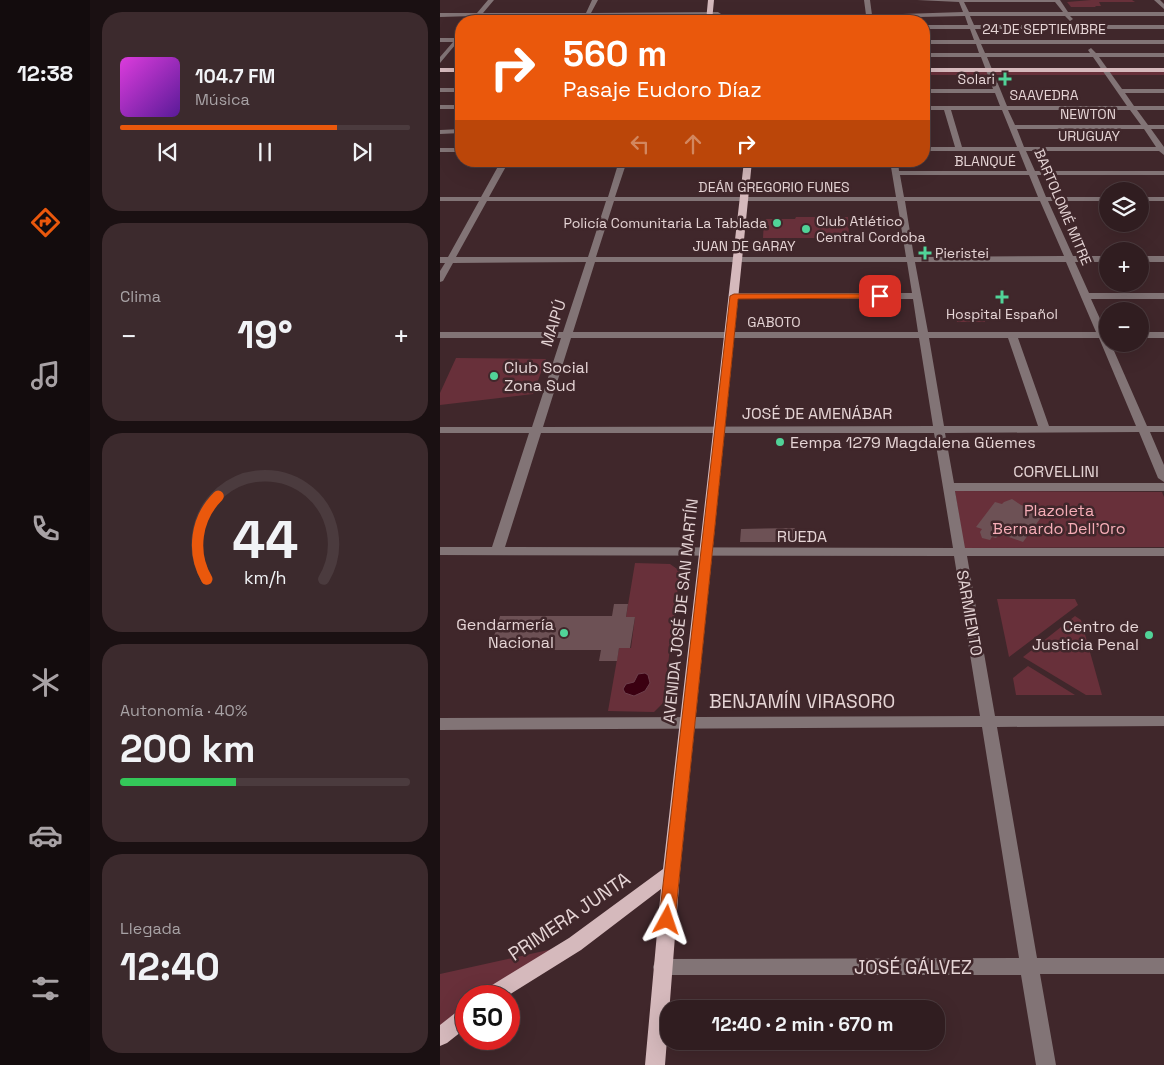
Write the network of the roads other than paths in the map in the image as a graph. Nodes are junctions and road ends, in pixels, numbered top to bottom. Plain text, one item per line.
1 (491, 0) edge
2 (595, 0) edge
3 (712, 0) edge
4 (866, 0) edge
5 (920, 0) edge
6 (962, 0) edge
7 (1057, 0) edge
8 (1157, 0) edge
9 (719, 7) dead end
10 (1164, 7) edge
11 (718, 14) edge
12 (967, 14) junction
13 (1067, 14) junction
14 (1164, 14) edge
15 (440, 15) edge
16 (478, 15) junction
17 (588, 15) joint
18 (710, 15) edge
19 (869, 15) edge
20 (914, 15) edge
21 (930, 27) edge
22 (972, 27) junction
23 (1076, 27) junction
24 (1164, 27) edge
25 (440, 40) edge
26 (455, 41) edge
27 (930, 42) edge
28 (978, 42) junction
29 (1086, 42) junction
30 (1164, 42) edge
31 (455, 44) edge
32 (443, 55) edge
33 (453, 55) dead end
34 (930, 55) edge
35 (984, 55) junction
36 (1094, 55) junction
37 (1164, 55) edge
38 (440, 61) edge
39 (440, 70) edge
40 (455, 70) edge
41 (930, 70) edge
42 (1105, 70) junction
43 (1164, 70) edge
44 (991, 72) junction
45 (440, 75) edge
46 (455, 75) edge
47 (930, 75) edge
48 (1111, 75) junction
49 (1164, 75) edge
50 (440, 90) edge
51 (455, 90) edge
52 (930, 91) edge
53 (998, 91) junction
54 (1122, 91) junction
55 (1164, 91) edge
56 (440, 107) edge
57 (455, 107) edge
58 (930, 108) edge
59 (947, 108) junction
60 (1004, 108) junction
61 (1133, 108) junction
62 (1164, 108) edge
63 (1012, 127) junction
64 (1146, 127) junction
65 (1164, 127) edge
66 (455, 131) edge
67 (440, 132) edge
68 (930, 149) edge
69 (959, 149) junction
70 (1022, 149) junction
71 (440, 150) edge
72 (455, 150) edge
73 (1163, 150) edge
74 (502, 167) edge
75 (621, 167) edge
76 (747, 167) edge
77 (895, 167) edge
78 (896, 173) junction
79 (1032, 173) junction
80 (1164, 173) edge
81 (440, 199) edge
82 (484, 199) junction
83 (609, 199) junction
84 (744, 199) junction
85 (900, 199) junction
86 (1043, 199) junction
87 (1099, 199) edge
88 (1149, 199) edge
89 (1164, 199) edge
90 (440, 260) edge
91 (451, 260) junction
92 (591, 260) junction
93 (738, 260) junction
94 (910, 260) junction
95 (1069, 260) junction
96 (1099, 260) edge
97 (1149, 260) edge
98 (1164, 260) edge
99 (440, 279) edge
100 (734, 296) junction
101 (917, 296) junction
102 (1085, 296) junction
103 (1164, 296) edge
104 (1099, 325) edge
105 (440, 335) edge
106 (566, 335) junction
107 (730, 336) junction
108 (923, 336) junction
109 (1012, 336) junction
110 (1099, 336) edge
111 (1149, 336) edge
112 (1164, 336) edge
113 (1111, 352) edge
114 (939, 429) junction
115 (1142, 429) junction
116 (1164, 429) edge
117 (440, 430) edge
118 (536, 430) junction
119 (720, 430) junction
120 (1045, 430) junction
121 (1164, 478) edge
122 (949, 487) junction
123 (1164, 487) edge
124 (440, 551) edge
125 (497, 551) junction
126 (706, 552) junction
127 (960, 552) junction
128 (1164, 552) edge
129 (988, 721) junction
130 (1164, 721) edge
131 (688, 722) junction
132 (440, 724) edge
133 (671, 872) junction
134 (1030, 966) junction
135 (1164, 966) edge
136 (662, 967) junction
137 (510, 985) edge
138 (455, 1025) edge
139 (440, 1037) edge
140 (655, 1065) edge
141 (1046, 1065) edge

1 - 16 street
2 - 17 street
3 - 18 main road
4 - 19 street
5 - 6 street
6 - 7 street
6 - 12 street, BARTOLOMÉ MITRE
7 - 13 street
8 - 10 street
9 - 11 main road
12 - 13 street
12 - 20 street
12 - 22 street, BARTOLOMÉ MITRE
13 - 14 street
13 - 23 street
15 - 16 street
16 - 17 street
21 - 22 street
22 - 23 street
22 - 28 street, BARTOLOMÉ MITRE
23 - 24 street
23 - 29 street
25 - 26 street
27 - 28 street, 24 DE SEPTIEMBRE
28 - 29 street, 24 DE SEPTIEMBRE
28 - 35 street, BARTOLOMÉ MITRE
29 - 30 street, 24 DE SEPTIEMBRE
29 - 36 street
31 - 32 street
32 - 33 street
32 - 38 street
34 - 35 street
35 - 36 street
35 - 44 street, BARTOLOMÉ MITRE
36 - 37 street
36 - 42 street
39 - 40 main road
41 - 44 main road
42 - 43 main road
42 - 44 main road
42 - 48 street
44 - 47 main road
44 - 48 main road
44 - 53 street, BARTOLOMÉ MITRE
45 - 46 main road
48 - 49 main road
48 - 54 street
50 - 51 street
52 - 53 street
53 - 60 street, BARTOLOMÉ MITRE
54 - 55 street
54 - 61 street
56 - 57 street
58 - 59 street, SAAVEDRA
59 - 60 street, SAAVEDRA
59 - 69 street
60 - 61 street, SAAVEDRA
60 - 63 street, BARTOLOMÉ MITRE
61 - 62 street, SAAVEDRA
61 - 64 street
63 - 64 street, NEWTON
63 - 70 street, BARTOLOMÉ MITRE
64 - 65 street, NEWTON
64 - 73 street
66 - 67 street
68 - 69 street, URUGUAY
69 - 70 street, URUGUAY
70 - 73 street, URUGUAY
70 - 79 street, BARTOLOMÉ MITRE
71 - 72 street
74 - 82 street
75 - 83 street, MAIPÚ
76 - 84 main road, AVENIDA JOSÉ DE SAN MARTÍN
77 - 78 street, SARMIENTO
78 - 79 street, BLANQUÉ
78 - 85 street, SARMIENTO
79 - 80 street, BLANQUÉ
79 - 86 street, BARTOLOMÉ MITRE
81 - 82 street, DEÁN GREGORIO FUNES
82 - 83 street, DEÁN GREGORIO FUNES
82 - 91 street
83 - 84 street, DEÁN GREGORIO FUNES
83 - 92 street, MAIPÚ
84 - 85 street, DEÁN GREGORIO FUNES
84 - 93 main road, AVENIDA JOSÉ DE SAN MARTÍN
85 - 86 street, DEÁN GREGORIO FUNES
85 - 94 street, SARMIENTO
86 - 87 street, DEÁN GREGORIO FUNES
86 - 95 street, BARTOLOMÉ MITRE
88 - 89 street
90 - 91 street, JUAN DE GARAY
91 - 92 street, JUAN DE GARAY
91 - 99 street
92 - 93 street, JUAN DE GARAY
92 - 106 street, MAIPÚ
93 - 94 street, JUAN DE GARAY
93 - 100 main road, AVENIDA JOSÉ DE SAN MARTÍN
94 - 95 street, JUAN DE GARAY
94 - 101 street, SARMIENTO
95 - 96 street, JUAN DE GARAY
95 - 102 street, BARTOLOMÉ MITRE
97 - 98 street
100 - 101 street
100 - 107 main road, AVENIDA JOSÉ DE SAN MARTÍN
101 - 108 street, SARMIENTO
102 - 103 street
102 - 104 street, BARTOLOMÉ MITRE
105 - 106 street, GABOTO
106 - 107 street, GABOTO
106 - 118 street, MAIPÚ
107 - 108 street, GABOTO
107 - 119 main road, AVENIDA JOSÉ DE SAN MARTÍN
108 - 109 street, GABOTO
108 - 114 street, SARMIENTO
109 - 110 street, GABOTO
109 - 120 street
111 - 112 street
113 - 115 street, BARTOLOMÉ MITRE
114 - 119 street, JOSÉ DE AMENÁBAR
114 - 120 street, JOSÉ DE AMENÁBAR
114 - 122 street, SARMIENTO
115 - 116 street, JOSÉ DE AMENÁBAR
115 - 120 street, JOSÉ DE AMENÁBAR
115 - 121 street, BARTOLOMÉ MITRE
117 - 118 street, JOSÉ DE AMENÁBAR
118 - 119 street, JOSÉ DE AMENÁBAR
118 - 125 street, MAIPÚ
119 - 126 main road, AVENIDA JOSÉ DE SAN MARTÍN
122 - 123 street, CORVELLINI
122 - 127 street, SARMIENTO
124 - 125 street, RUEDA
125 - 126 street, RUEDA
126 - 127 street, RUEDA
126 - 131 main road, AVENIDA JOSÉ DE SAN MARTÍN
127 - 128 street, RUEDA
127 - 129 street, SARMIENTO
129 - 130 street, BENJAMÍN VIRASORO
129 - 131 street, BENJAMÍN VIRASORO
129 - 134 street, SARMIENTO
131 - 132 street, BENJAMÍN VIRASORO
131 - 133 main road, AVENIDA JOSÉ DE SAN MARTÍN
133 - 136 main road, AVENIDA JOSÉ DE SAN MARTÍN
133 - 137 main road, PRIMERA JUNTA
134 - 135 street, JOSÉ GÁLVEZ
134 - 136 street, JOSÉ GÁLVEZ
134 - 141 street, SARMIENTO
136 - 140 main road, AVENIDA JOSÉ DE SAN MARTÍN
138 - 139 main road

